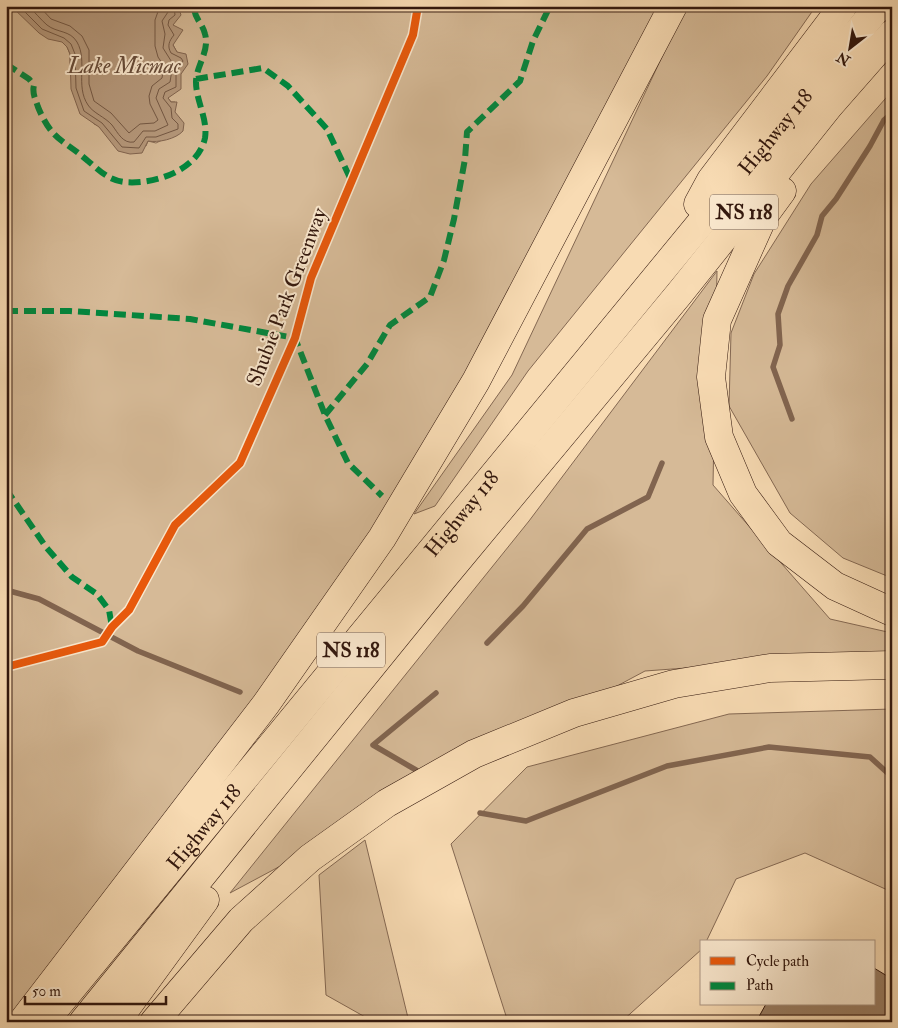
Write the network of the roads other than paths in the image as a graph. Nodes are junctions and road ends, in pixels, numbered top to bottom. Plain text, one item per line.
1 (673, 6) edge
2 (843, 6) edge
3 (879, 6) edge
4 (892, 34) edge
5 (892, 44) edge
6 (656, 277) junction
7 (598, 390) junction
8 (892, 612) edge
9 (892, 665) edge
10 (22, 1022) edge
11 (44, 1022) edge
12 (83, 1022) edge
13 (116, 1022) edge
14 (154, 1022) edge

1 - 10 highway
2 - 6 highway
3 - 6 highway, Highway 118 / NS 118
4 - 7 highway, Highway 118 / NS 118
5 - 8 highway
6 - 11 highway, Highway 118 / NS 118
7 - 12 highway, Highway 118 / NS 118
7 - 13 highway
9 - 14 highway

